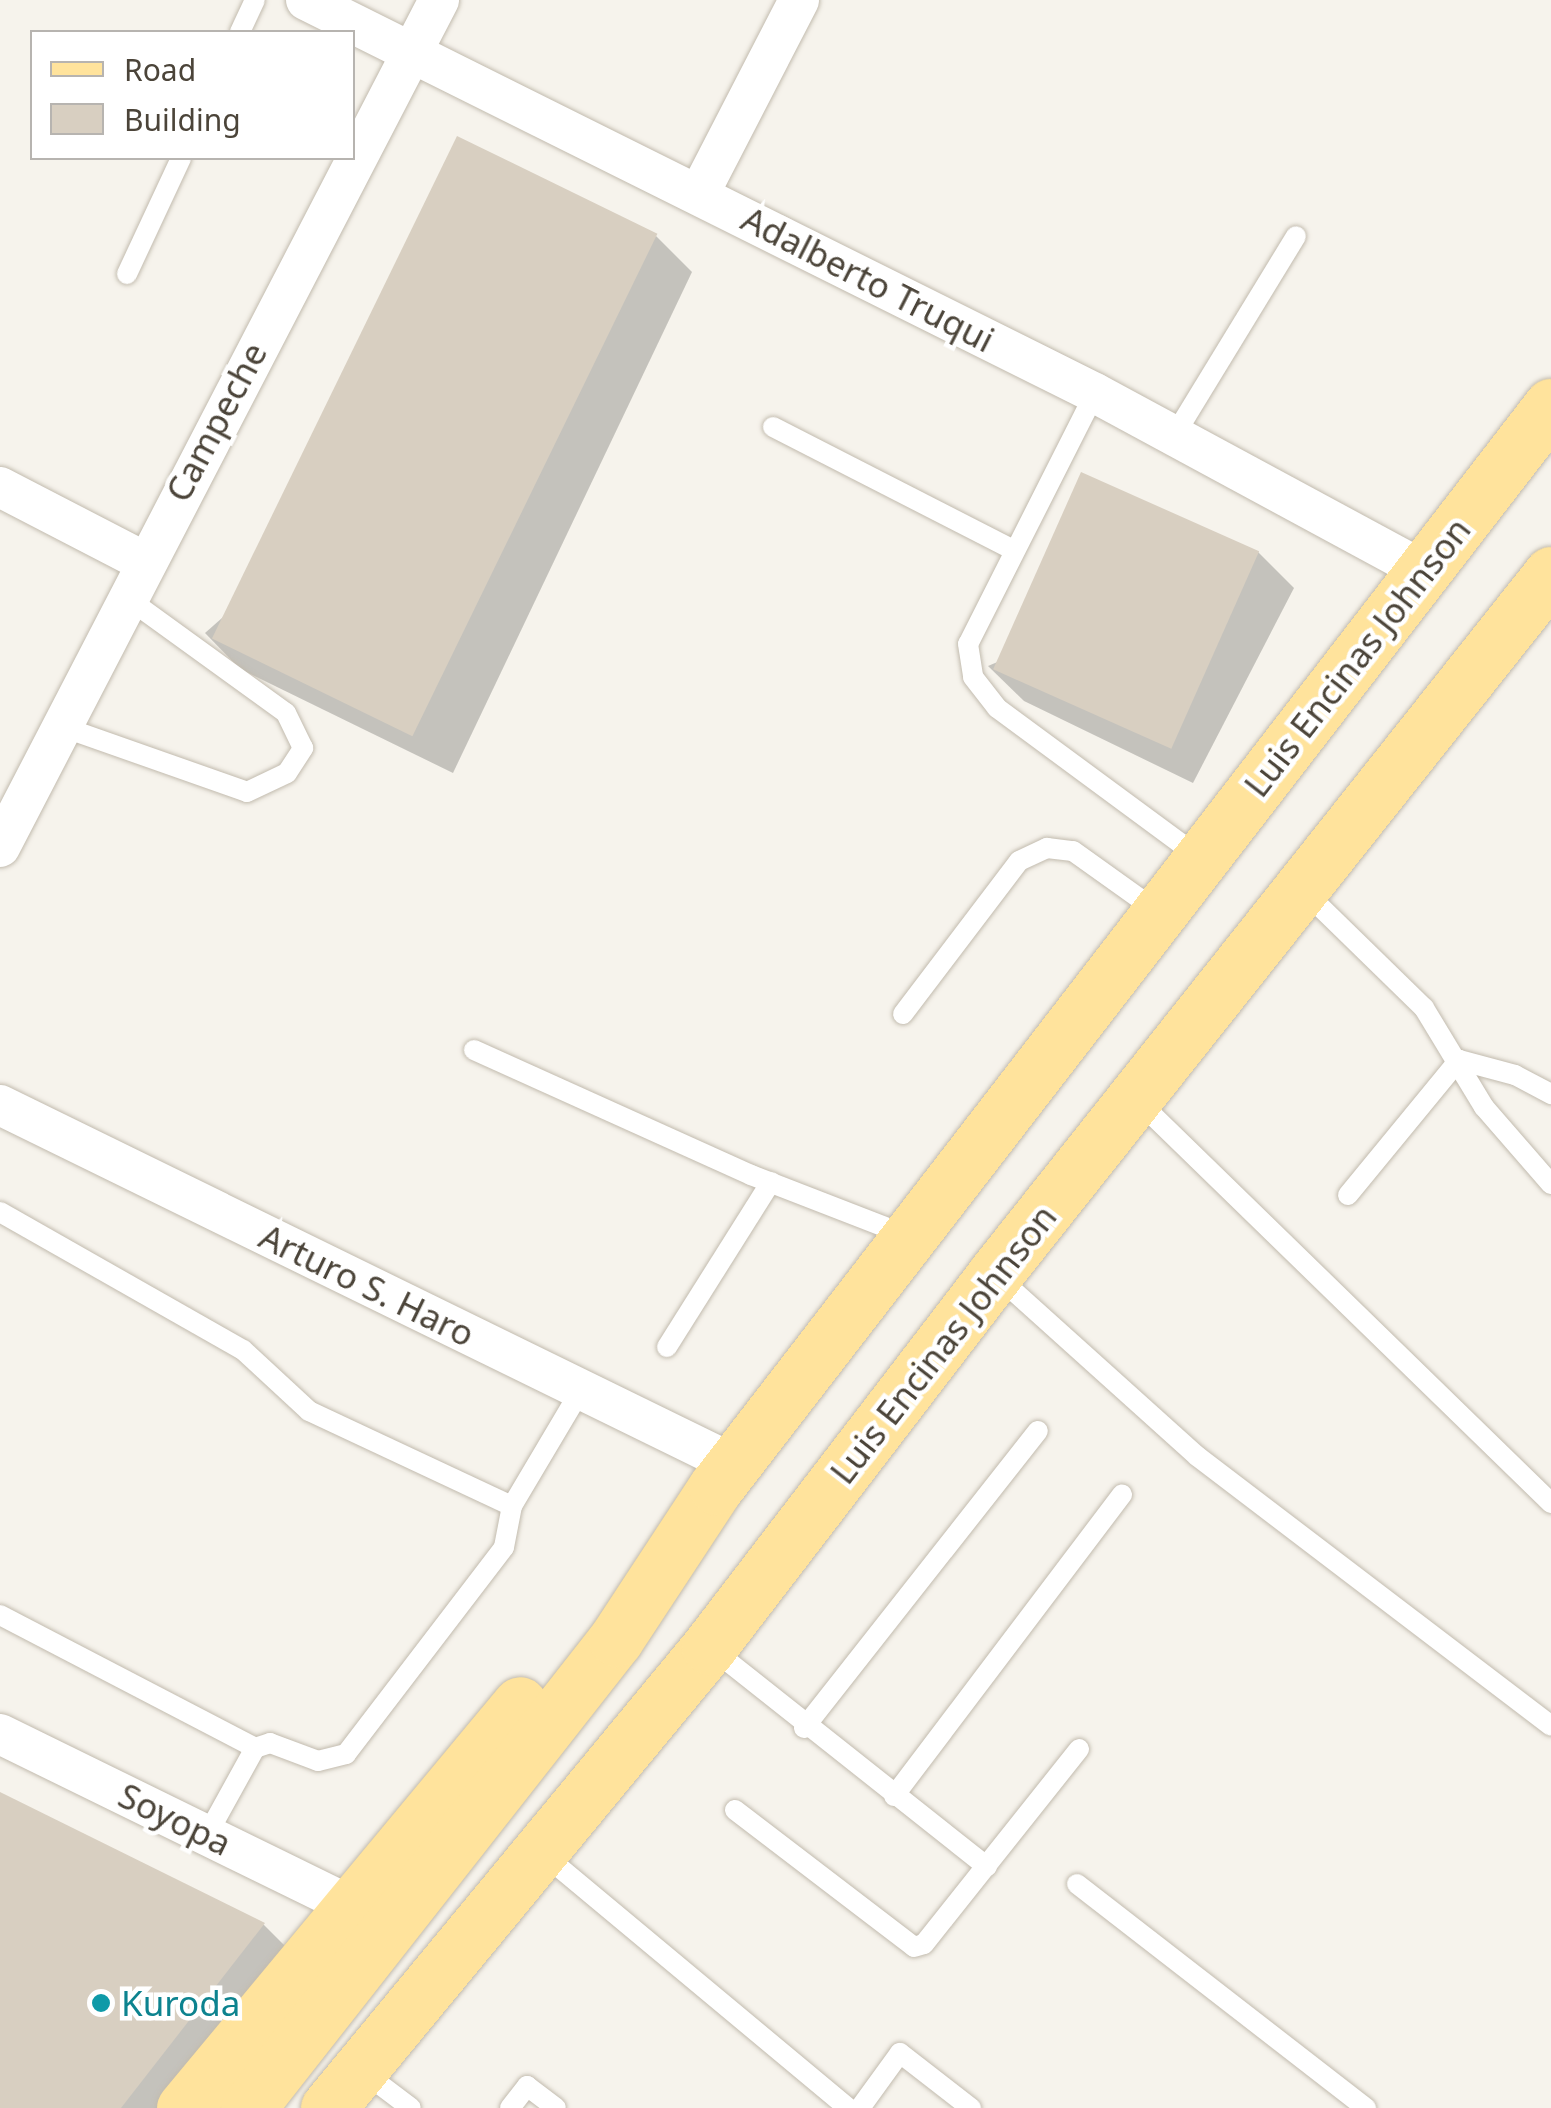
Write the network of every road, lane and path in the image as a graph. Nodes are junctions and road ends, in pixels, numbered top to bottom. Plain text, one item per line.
1 (255, 0) edge
2 (306, 0) edge
3 (438, 0) edge
4 (799, 0) edge
5 (241, 30) edge
6 (410, 54) junction
7 (355, 159) edge
8 (180, 160) edge
9 (354, 160) edge
10 (699, 194) junction
11 (1296, 236) dead end
12 (127, 274) dead end
13 (1095, 393) junction
14 (1551, 406) edge
15 (773, 427) dead end
16 (1174, 436) junction
17 (0, 488) edge
18 (1011, 549) junction
19 (1424, 570) junction
20 (1551, 574) edge
21 (134, 579) junction
22 (60, 726) junction
23 (0, 847) edge
24 (1200, 858) junction
25 (1302, 888) junction
26 (1159, 912) junction
27 (904, 1014) dead end
28 (474, 1050) dead end
29 (1459, 1060) junction
30 (1551, 1094) edge
31 (1135, 1098) junction
32 (0, 1105) edge
33 (770, 1182) junction
34 (1551, 1184) edge
35 (1348, 1195) dead end
36 (0, 1212) edge
37 (908, 1236) junction
38 (995, 1274) junction
39 (667, 1348) dead end
40 (581, 1390) junction
41 (1038, 1431) dead end
42 (725, 1476) junction
43 (1122, 1495) dead end
44 (1551, 1502) edge
45 (512, 1506) junction
46 (0, 1615) edge
47 (709, 1647) junction
48 (1551, 1726) edge
49 (804, 1728) junction
50 (0, 1734) edge
51 (255, 1748) junction
52 (1079, 1749) dead end
53 (894, 1796) junction
54 (735, 1810) dead end
55 (207, 1835) junction
56 (540, 1852) junction
57 (987, 1867) junction
58 (1078, 1884) dead end
59 (349, 1905) junction
60 (366, 2095) edge
61 (184, 2108) edge
62 (248, 2108) edge
63 (510, 2108) edge
64 (556, 2108) edge
65 (848, 2108) edge
66 (860, 2108) edge
67 (970, 2108) edge
68 (1366, 2108) edge

1 - 5 lane
2 - 6 street, Adalberto Truqui
3 - 6 street, Campeche
4 - 10 street
6 - 7 street, Campeche
6 - 10 street, Adalberto Truqui
8 - 12 lane
9 - 21 street, Campeche
10 - 13 street, Adalberto Truqui
11 - 16 lane
13 - 16 street, Adalberto Truqui
13 - 18 lane
14 - 19 main road, Luis Encinas Johnson
15 - 18 lane
16 - 19 street, Adalberto Truqui
17 - 21 street
18 - 24 lane
19 - 24 main road, Luis Encinas Johnson
20 - 25 main road, Luis Encinas Johnson
21 - 22 street, Campeche
21 - 22 lane
22 - 23 street, Campeche
24 - 26 main road, Luis Encinas Johnson
25 - 29 lane
25 - 31 main road, Luis Encinas Johnson
26 - 27 lane
26 - 37 main road, Luis Encinas Johnson
28 - 33 lane
29 - 30 lane
29 - 34 lane
29 - 35 lane
31 - 38 main road, Luis Encinas Johnson
31 - 44 lane
32 - 40 street, Arturo S. Haro
33 - 37 lane
33 - 39 lane
36 - 45 lane
37 - 42 main road, Luis Encinas Johnson
38 - 47 main road, Luis Encinas Johnson
38 - 48 lane
40 - 42 street, Arturo S. Haro
40 - 45 lane
41 - 49 lane
42 - 59 main road
42 - 62 main road, Luis Encinas Johnson
43 - 53 lane
45 - 51 lane
46 - 51 lane
47 - 49 lane
47 - 56 main road, Luis Encinas Johnson
49 - 53 lane
50 - 55 street, Soyopa
51 - 55 lane
52 - 57 lane
53 - 57 lane
54 - 57 lane
55 - 59 street, Soyopa
56 - 60 main road, Luis Encinas Johnson
56 - 65 lane
58 - 68 lane
59 - 61 main road
63 - 64 lane
66 - 67 lane

